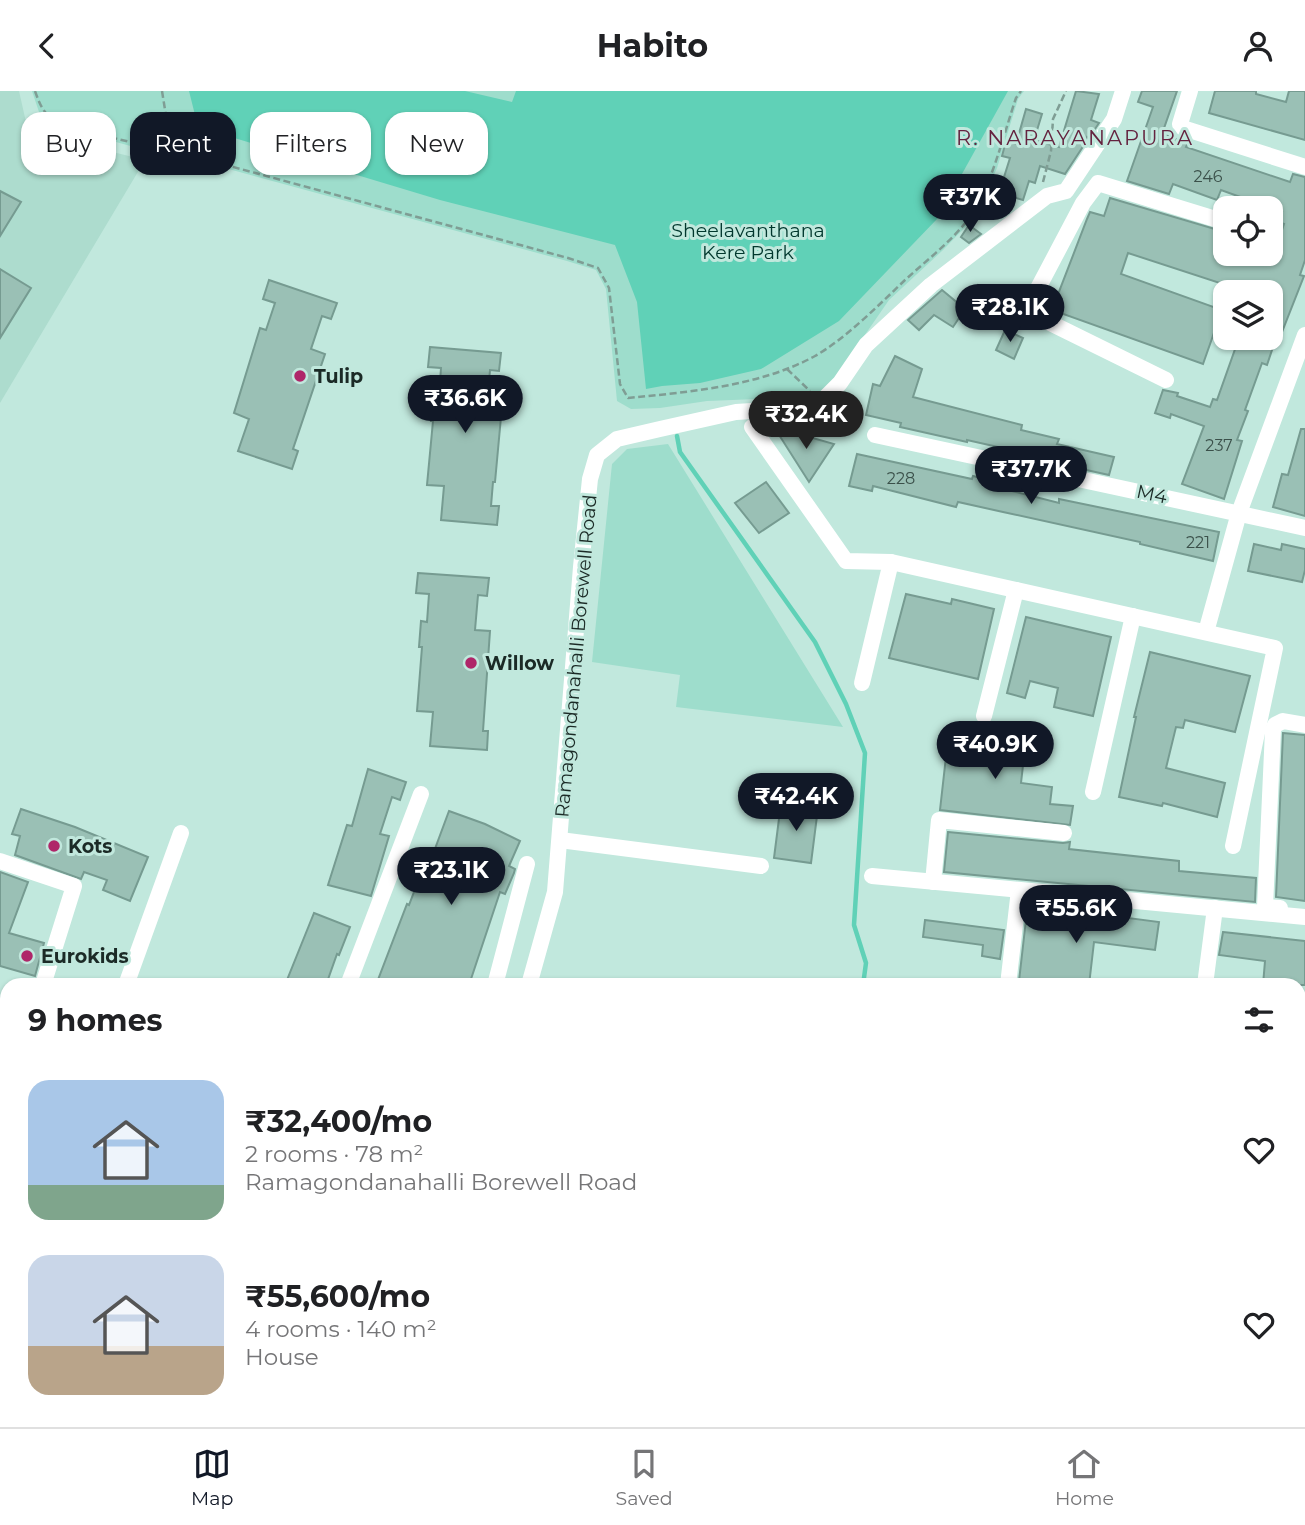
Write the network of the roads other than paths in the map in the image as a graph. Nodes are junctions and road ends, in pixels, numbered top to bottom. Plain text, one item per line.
1 (1124, 91) edge
2 (1190, 91) edge
3 (1305, 167) edge
4 (1066, 191) junction
5 (1083, 203) junction
6 (1213, 218) edge
7 (1305, 335) edge
8 (1166, 380) dead end
9 (752, 428) dead end
10 (875, 435) dead end
11 (1239, 513) junction
12 (1305, 528) edge
13 (891, 562) junction
14 (1016, 590) junction
15 (1133, 616) junction
16 (1206, 632) junction
17 (862, 683) dead end
18 (984, 716) dead end
19 (1305, 725) edge
20 (1093, 792) dead end
21 (421, 794) dead end
22 (181, 833) dead end
23 (1064, 833) dead end
24 (561, 840) junction
25 (1233, 846) dead end
26 (0, 861) edge
27 (527, 864) dead end
28 (761, 866) dead end
29 (872, 876) dead end
30 (933, 882) junction
31 (1019, 890) junction
32 (1216, 908) junction
33 (1303, 917) edge
34 (45, 978) edge
35 (129, 978) edge
36 (351, 978) edge
37 (497, 978) edge
38 (531, 978) edge
39 (1008, 978) edge
40 (1206, 978) edge

1 - 4 street
2 - 3 street
4 - 5 street
4 - 24 street, Ramagondanahalli Borewell Road
5 - 6 street
5 - 8 street
7 - 11 street
9 - 13 street
10 - 11 street, M4
11 - 12 street, M4
11 - 16 street
13 - 14 street
13 - 17 street
14 - 15 street
14 - 18 street
15 - 16 street
15 - 20 street
16 - 25 street
19 - 33 street
21 - 36 street
22 - 35 street
23 - 30 street
24 - 28 street
24 - 38 street, Ramagondanahalli Borewell Road
26 - 34 street
27 - 37 street
29 - 30 street
30 - 31 street
31 - 32 street
31 - 39 street
32 - 33 street
32 - 40 street

